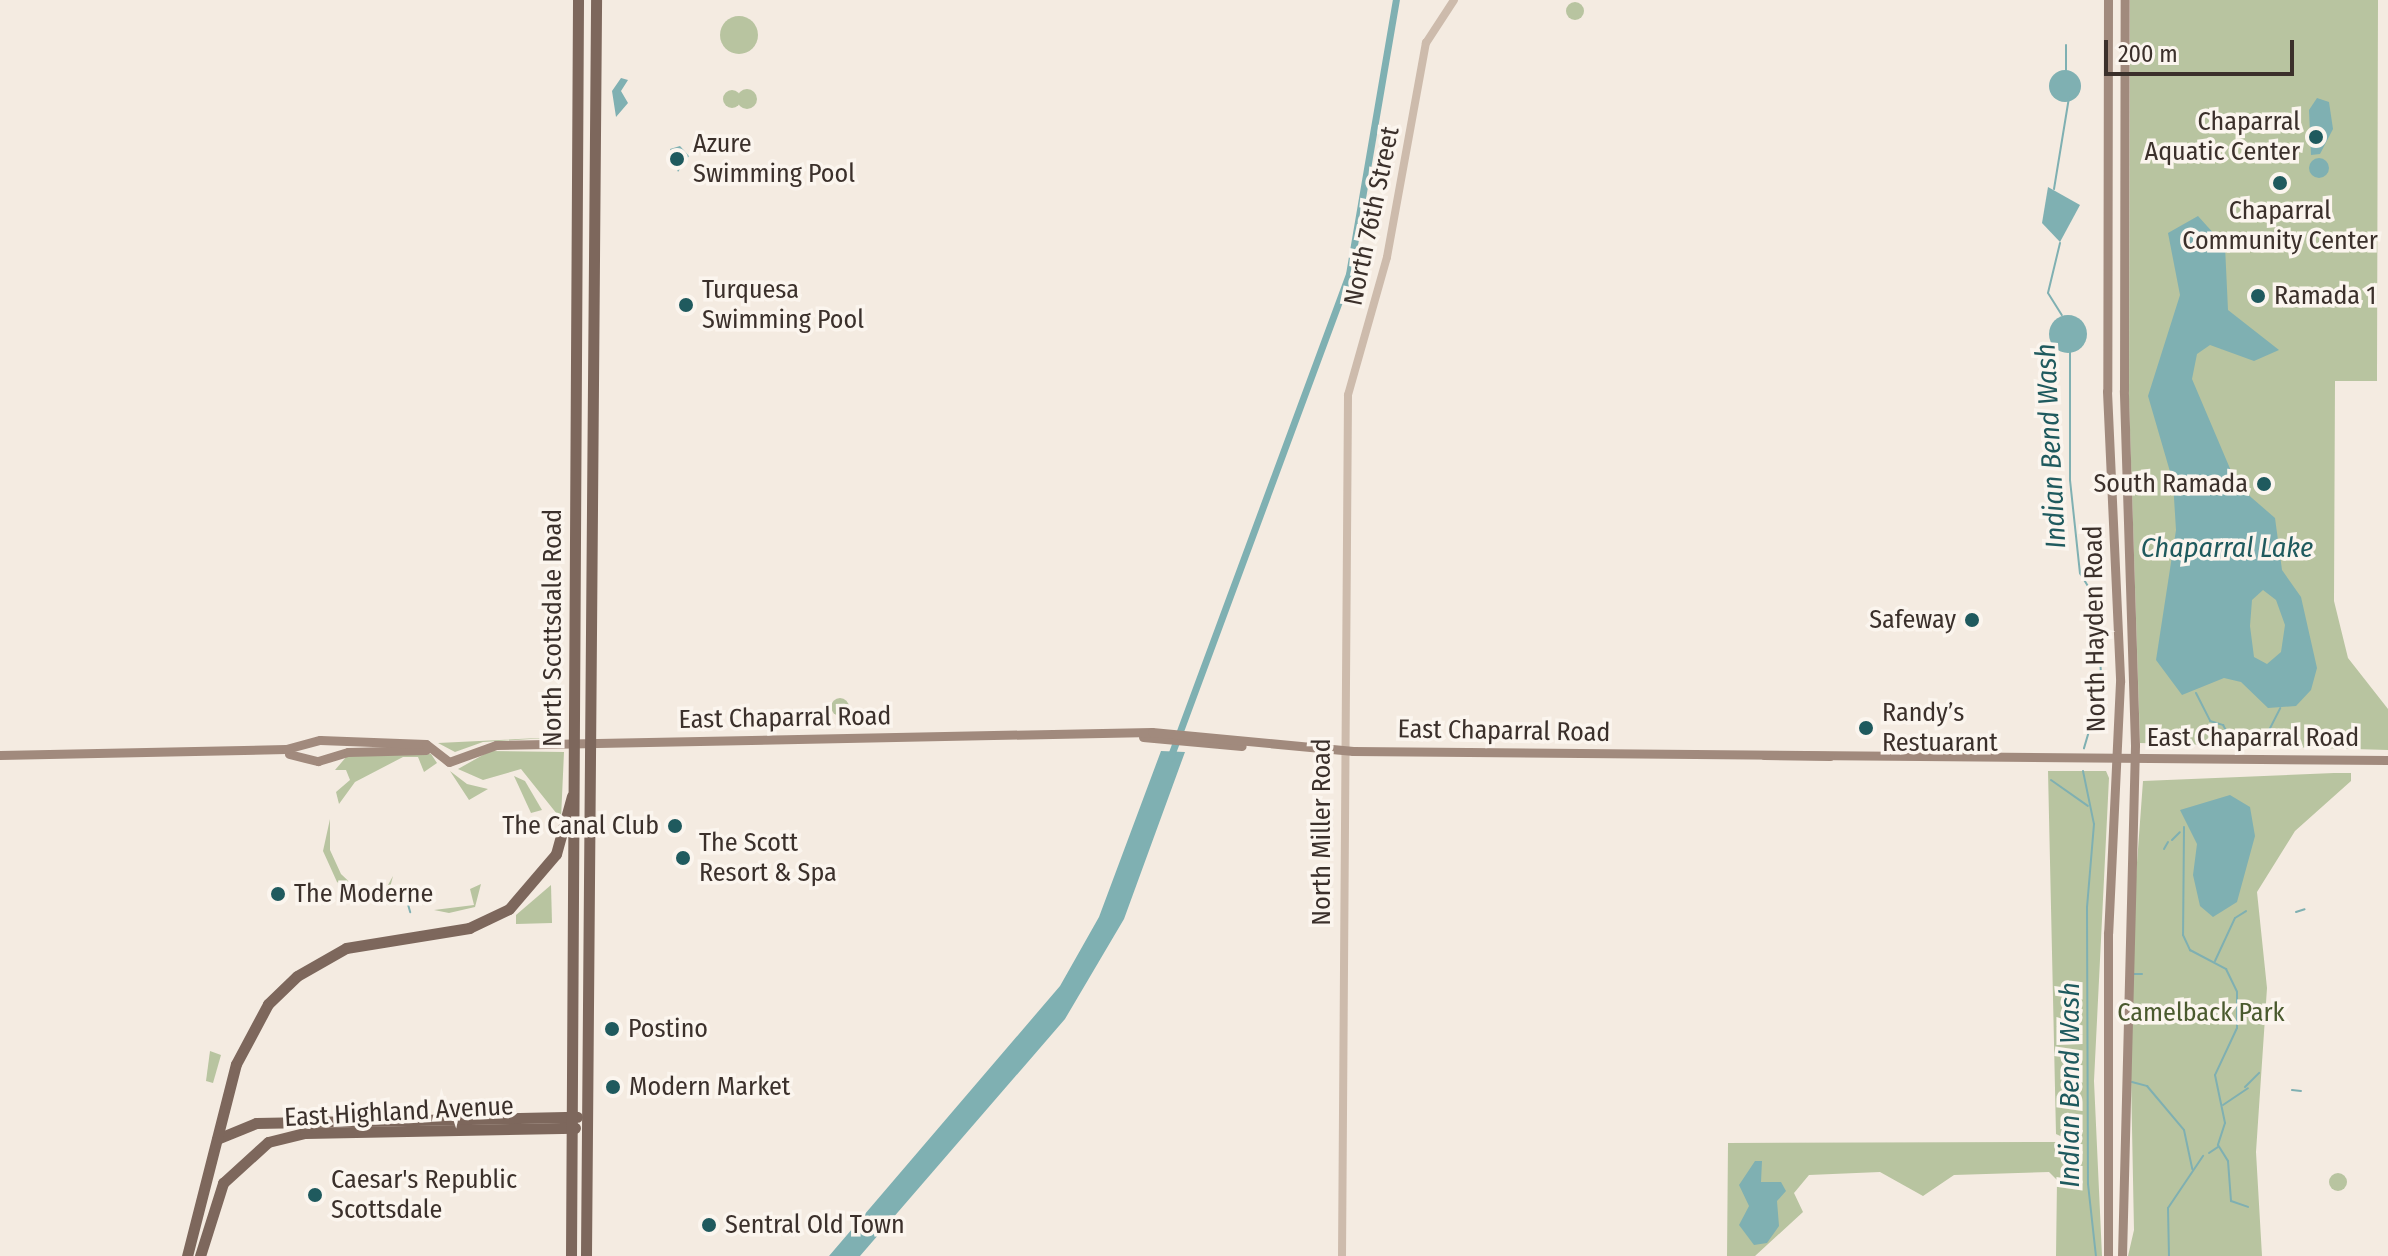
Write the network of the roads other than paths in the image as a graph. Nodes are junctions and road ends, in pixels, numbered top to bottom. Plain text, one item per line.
1 (578, 0) edge
2 (596, 0) edge
3 (1454, 0) edge
4 (2108, 0) edge
5 (2125, 0) edge
6 (576, 125) junction
7 (595, 125) junction
8 (576, 171) junction
9 (594, 173) junction
10 (1348, 409) joint
11 (574, 743) junction
12 (588, 743) junction
13 (327, 744) junction
14 (356, 748) junction
15 (310, 750) junction
16 (1343, 751) junction
17 (0, 755) edge
18 (327, 756) junction
19 (2119, 759) junction
20 (2134, 759) junction
21 (2388, 760) edge
22 (574, 792) junction
23 (571, 1122) junction
24 (586, 1122) junction
25 (409, 1125) junction
26 (217, 1139) junction
27 (187, 1256) edge
28 (200, 1256) edge
29 (571, 1256) edge
30 (586, 1256) edge
31 (1342, 1256) edge
32 (2108, 1256) edge
33 (2122, 1256) edge

1 - 6 main road, North Scottsdale Road
2 - 7 main road, North Scottsdale Road
3 - 10 street, North 76th Street
4 - 19 main road, North Hayden Road
5 - 20 main road, North Hayden Road
6 - 7 main road
6 - 8 main road, North Scottsdale Road
7 - 9 main road, North Scottsdale Road
8 - 9 main road
8 - 11 main road, North Scottsdale Road
9 - 12 main road, North Scottsdale Road
10 - 16 street, North Miller Road
11 - 12 main road, East Chaparral Road
11 - 14 main road, East Chaparral Road
11 - 22 main road, North Scottsdale Road
12 - 16 main road, East Chaparral Road
12 - 24 main road, North Scottsdale Road
13 - 14 main road, East Chaparral Road
13 - 15 main road, East Chaparral Road
13 - 18 main road
14 - 18 main road, East Chaparral Road
15 - 17 main road
15 - 18 main road, East Chaparral Road
16 - 19 main road, East Chaparral Road
16 - 31 street, North Miller Road
19 - 20 main road, East Chaparral Road
19 - 32 main road, North Hayden Road
20 - 21 main road, East Chaparral Road
20 - 33 main road, North Hayden Road
22 - 23 main road, North Scottsdale Road
22 - 26 main road
23 - 24 main road, East Highland Avenue
23 - 25 main road, East Highland Avenue
23 - 29 main road, North Scottsdale Road
24 - 30 main road, North Scottsdale Road
25 - 26 main road, East Highland Avenue
25 - 28 main road, East Highland Avenue
26 - 27 main road

